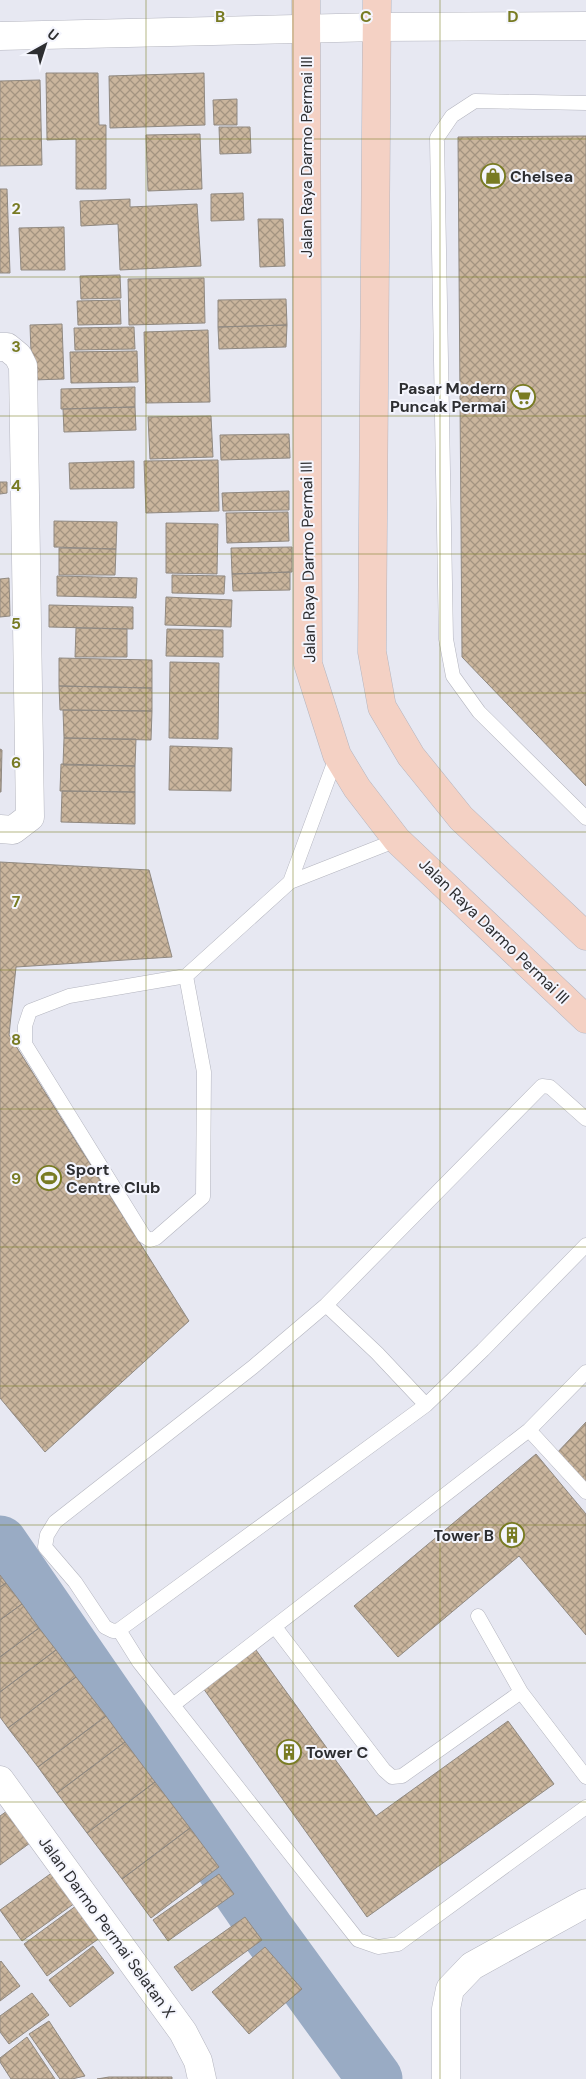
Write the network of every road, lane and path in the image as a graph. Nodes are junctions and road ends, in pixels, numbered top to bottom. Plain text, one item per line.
1 (306, 0) edge
2 (377, 0) edge
3 (586, 26) edge
4 (378, 27) junction
5 (305, 29) junction
6 (0, 36) edge
7 (586, 103) edge
8 (0, 347) edge
9 (336, 755) junction
10 (586, 818) edge
11 (0, 829) edge
12 (397, 840) junction
13 (290, 882) junction
14 (586, 936) edge
15 (186, 976) junction
16 (586, 1019) edge
17 (586, 1119) edge
18 (586, 1245) edge
19 (326, 1305) junction
20 (586, 1372) edge
21 (426, 1405) junction
22 (528, 1430) junction
23 (586, 1492) edge
24 (478, 1616) dead end
25 (275, 1626) junction
26 (119, 1630) junction
27 (521, 1692) junction
28 (173, 1705) junction
29 (586, 1777) edge
30 (0, 1780) edge
31 (586, 1807) edge
32 (586, 1903) edge
33 (202, 2079) edge
34 (446, 2079) edge

1 - 5 main road, Jalan Raya Darmo Permai III
2 - 4 main road
3 - 4 street
4 - 5 street
4 - 14 main road
5 - 6 street
5 - 9 main road, Jalan Raya Darmo Permai III
7 - 10 lane
8 - 11 street
9 - 12 main road, Jalan Raya Darmo Permai III
9 - 13 lane
12 - 13 lane
12 - 16 main road, Jalan Raya Darmo Permai III
13 - 15 lane
15 - 15 lane
17 - 19 lane
18 - 21 lane
19 - 21 lane
19 - 26 lane
20 - 22 lane
21 - 26 lane
22 - 23 lane
22 - 25 lane
24 - 27 lane
25 - 27 lane
25 - 28 lane
26 - 28 lane
27 - 29 lane
28 - 31 lane
30 - 33 street, Jalan Darmo Permai Selatan X
32 - 34 street

